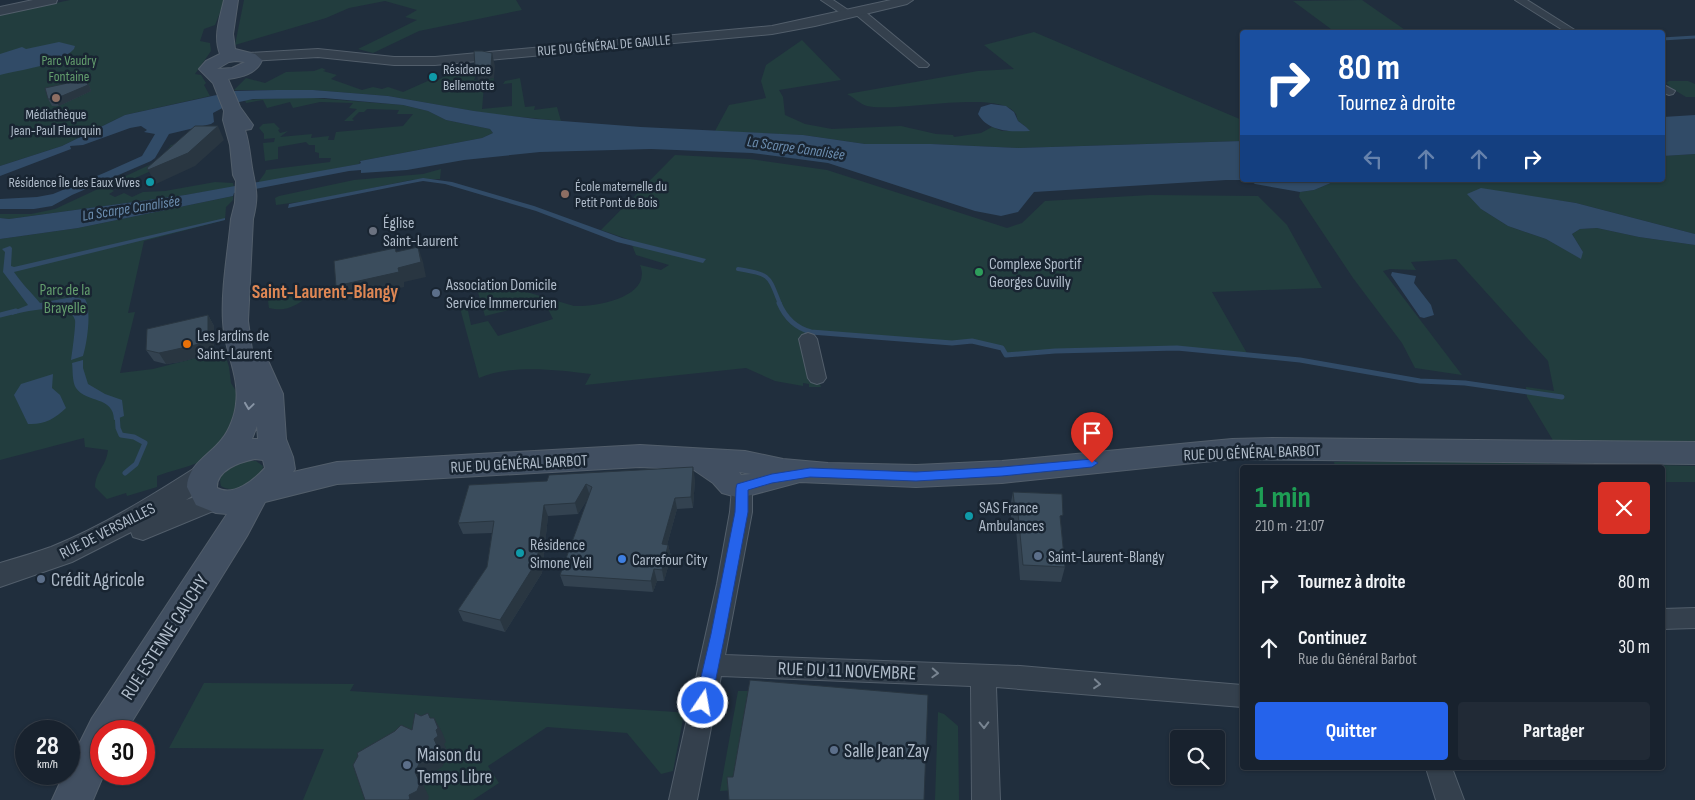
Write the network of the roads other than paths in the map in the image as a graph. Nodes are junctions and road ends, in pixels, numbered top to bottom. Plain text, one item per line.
1 (51, 0) edge
2 (231, 0) edge
3 (826, 0) edge
4 (907, 0) edge
5 (1520, 0) edge
6 (0, 11) edge
7 (854, 13) junction
8 (1570, 30) edge
9 (224, 33) junction
10 (247, 62) junction
11 (923, 65) dead end
12 (211, 69) junction
13 (229, 99) junction
14 (246, 195) junction
15 (808, 339) dead end
16 (818, 378) dead end
17 (1695, 453) edge
18 (278, 459) junction
19 (337, 474) junction
20 (744, 475) junction
21 (215, 484) junction
22 (256, 493) junction
23 (224, 544) junction
24 (0, 575) edge
25 (1695, 618) edge
26 (1665, 619) edge
27 (711, 665) junction
28 (983, 676) junction
29 (1240, 696) edge
30 (112, 720) edge
31 (90, 758) edge
32 (1439, 770) edge
33 (69, 795) edge
34 (683, 800) edge
35 (986, 800) edge
36 (1450, 800) edge

1 - 6 street
2 - 9 main road
3 - 7 street
4 - 7 street, RUE DU GÉNÉRAL DE GAULLE
5 - 8 street
7 - 10 street, RUE DU GÉNÉRAL DE GAULLE
7 - 11 street
9 - 10 main road
9 - 12 main road
10 - 12 main road
10 - 13 main road
12 - 13 main road
13 - 14 main road
14 - 18 main road
14 -> 21 main road
15 - 16 street
17 - 20 main road, RUE DU GÉNÉRAL BARBOT
18 - 19 main road, RUE DU GÉNÉRAL BARBOT
18 - 21 main road
18 - 22 main road
19 - 20 main road, RUE DU GÉNÉRAL BARBOT
19 - 22 main road, RUE DU GÉNÉRAL BARBOT
20 - 27 street
21 - 22 main road
21 - 23 main road, RUE ESTENNE CAUCHY
21 - 24 street, RUE DE VERSAILLES
22 - 23 main road, RUE ESTENNE CAUCHY
23 - 30 main road, RUE ESTENNE CAUCHY
25 - 26 street
27 -> 28 street, RUE DU 11 NOVEMBRE
27 - 34 street
28 -> 29 street, RUE DU 11 NOVEMBRE
28 -> 35 street
31 - 33 main road
32 - 36 street

